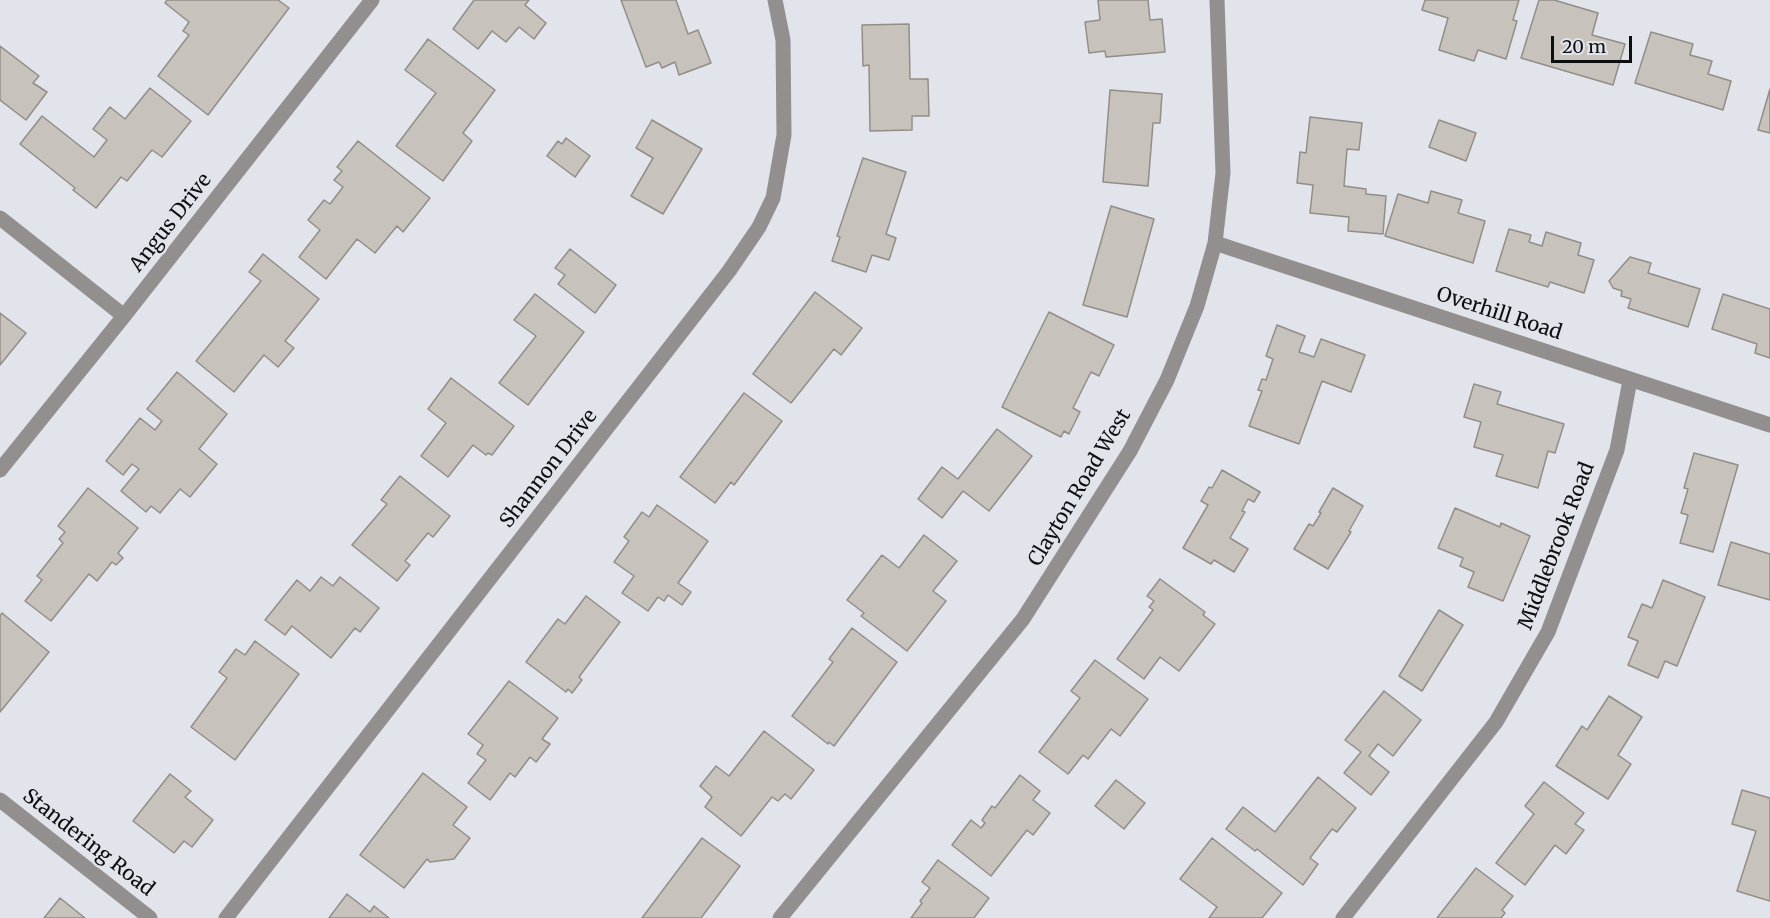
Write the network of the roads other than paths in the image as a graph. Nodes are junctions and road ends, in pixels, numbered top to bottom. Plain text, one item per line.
1 (372, 0) edge
2 (775, 0) edge
3 (1217, 0) edge
4 (0, 218) edge
5 (1215, 243) junction
6 (124, 316) junction
7 (1630, 380) junction
8 (1770, 425) edge
9 (0, 470) edge
10 (0, 801) edge
11 (150, 918) edge
12 (226, 918) edge
13 (780, 918) edge
14 (1343, 918) edge

1 - 6 street, Angus Drive
2 - 12 street, Shannon Drive
3 - 5 street, Clayton Road West
4 - 6 street
5 - 7 street, Overhill Road
5 - 13 street, Clayton Road West
6 - 9 street, Angus Drive
7 - 8 street, Overhill Road
7 - 14 street, Middlebrook Road
10 - 11 street, Standering Road

